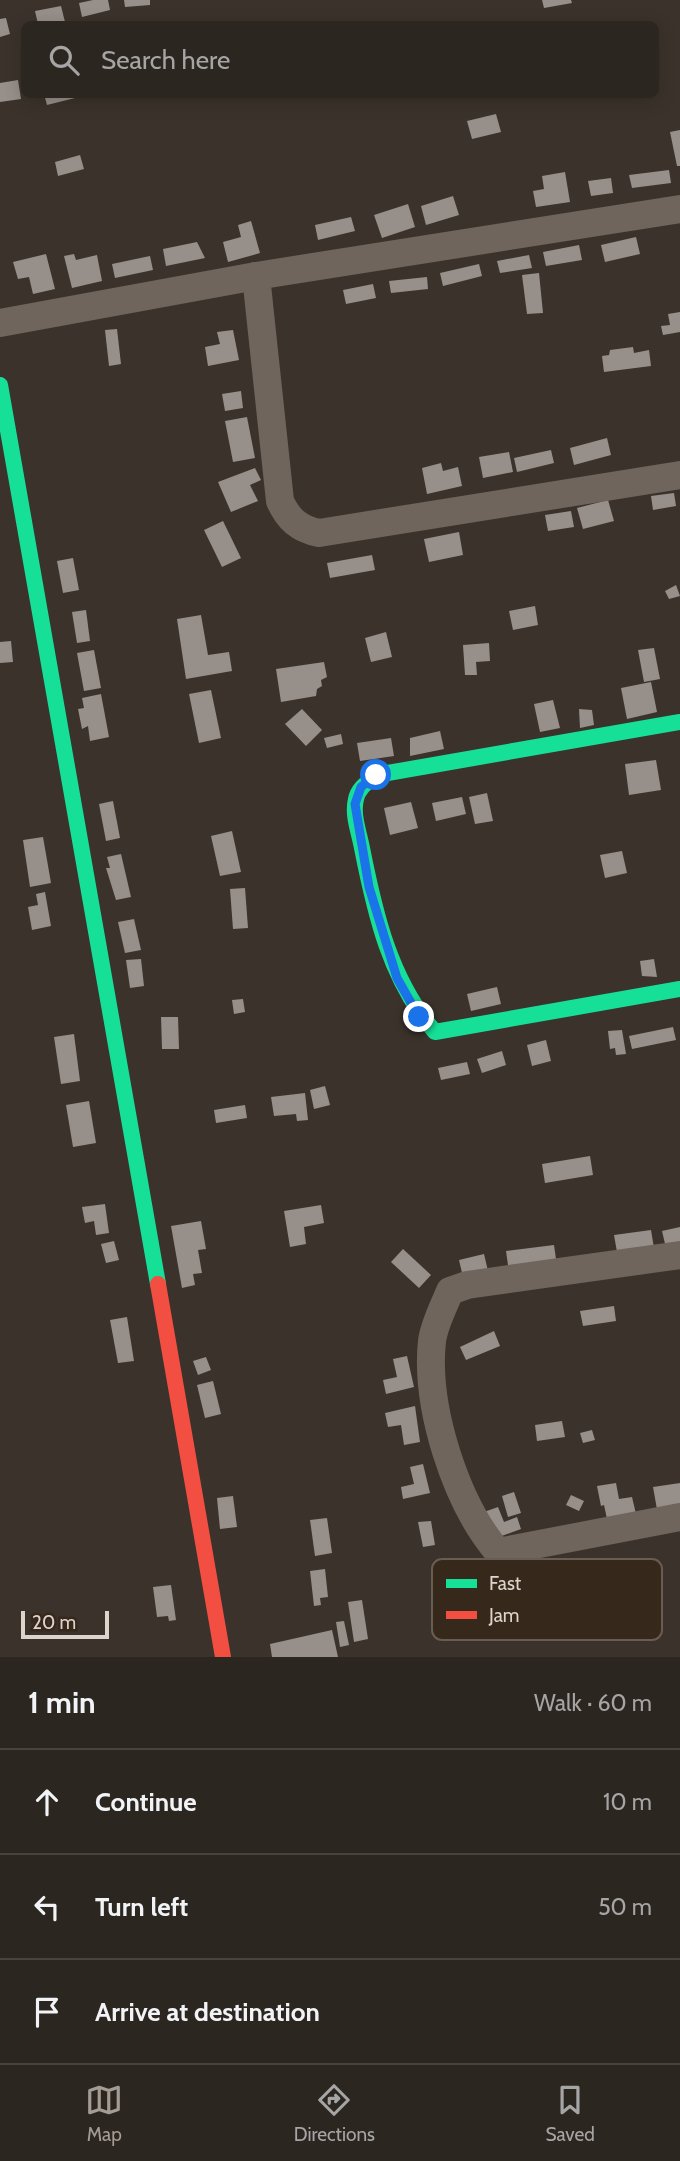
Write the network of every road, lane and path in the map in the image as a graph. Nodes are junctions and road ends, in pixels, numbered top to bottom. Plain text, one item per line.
1 (680, 209) edge
2 (256, 276) junction
3 (0, 323) edge
4 (0, 385) edge
5 (680, 475) edge
6 (680, 722) edge
7 (680, 989) edge
8 (680, 1255) edge
9 (680, 1517) edge
10 (223, 1657) edge

1 - 2 street
2 - 3 street
2 - 5 street
4 - 10 street
6 - 7 street
8 - 9 street

